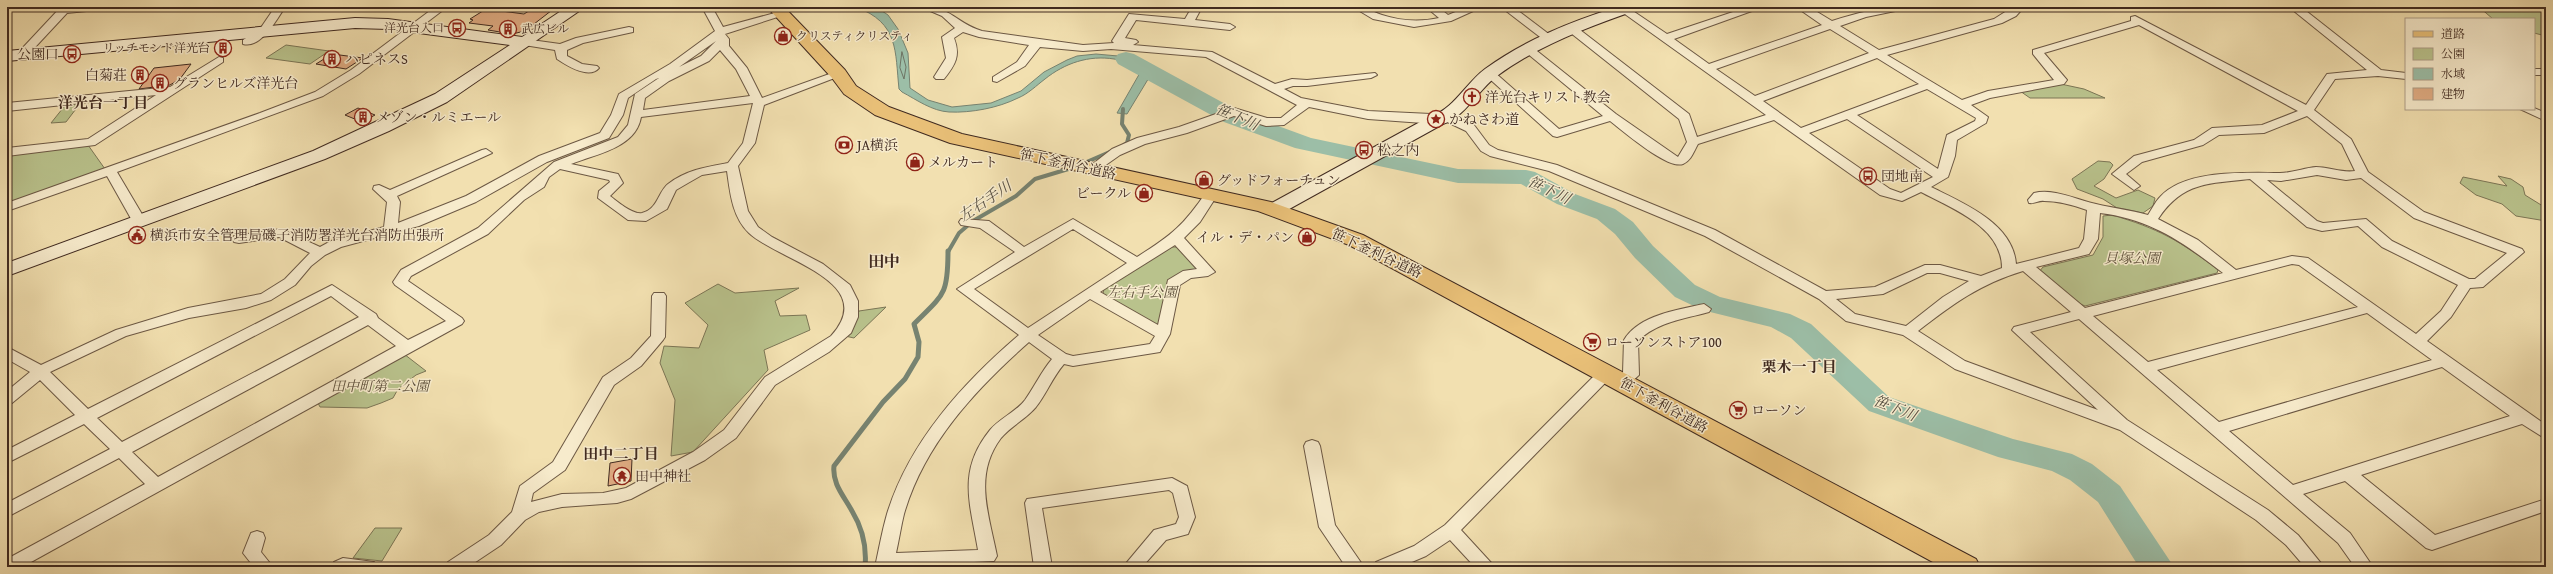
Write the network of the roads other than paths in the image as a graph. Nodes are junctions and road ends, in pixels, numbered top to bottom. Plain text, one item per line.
1 (96, 7) edge
2 (280, 7) edge
3 (442, 7) edge
4 (577, 7) edge
5 (708, 7) edge
6 (926, 7) edge
7 (1197, 7) edge
8 (1358, 7) edge
9 (1431, 7) edge
10 (1477, 7) edge
11 (1506, 7) edge
12 (1758, 7) edge
13 (1801, 7) edge
14 (1901, 7) edge
15 (2019, 7) edge
16 (2294, 7) edge
17 (1625, 8) edge
18 (66, 9) edge
19 (778, 11) edge
20 (1447, 19) junction
21 (1188, 23) junction
22 (1831, 25) junction
23 (1230, 27) dead end
24 (417, 28) junction
25 (962, 28) junction
26 (1571, 28) junction
27 (629, 30) dead end
28 (264, 31) junction
29 (720, 34) junction
30 (1548, 38) junction
31 (1664, 39) junction
32 (247, 42) dead end
33 (524, 42) junction
34 (1036, 43) junction
35 (561, 48) junction
36 (1528, 49) junction
37 (1176, 53) junction
38 (1878, 54) junction
39 (14, 55) edge
40 (218, 60) dead end
41 (593, 68) dead end
42 (1707, 68) junction
43 (2535, 72) edge
44 (2546, 72) edge
45 (2378, 73) junction
46 (839, 74) junction
47 (1489, 74) junction
48 (1371, 75) dead end
49 (940, 76) dead end
50 (2405, 76) edge
51 (997, 79) dead end
52 (1929, 84) junction
53 (1274, 88) junction
54 (173, 90) junction
55 (1752, 100) junction
56 (758, 101) junction
57 (1308, 102) junction
58 (1962, 104) junction
59 (7, 107) edge
60 (2528, 110) edge
61 (2308, 111) junction
62 (637, 114) junction
63 (1774, 116) junction
64 (1849, 116) junction
65 (1612, 117) junction
66 (2546, 117) edge
67 (1437, 120) junction
68 (1799, 133) junction
69 (1693, 142) junction
70 (7, 152) edge
71 (486, 153) dead end
72 (558, 165) junction
73 (732, 166) junction
74 (1084, 168) junction
75 (110, 171) junction
76 (2363, 174) junction
77 (2253, 175) junction
78 (1942, 178) junction
79 (2134, 186) dead end
80 (1923, 188) junction
81 (1212, 194) junction
82 (2034, 200) dead end
83 (662, 206) junction
84 (7, 207) edge
85 (2094, 208) junction
86 (1275, 209) junction
87 (2151, 220) junction
88 (139, 221) junction
89 (650, 223) dead end
90 (973, 223) dead end
91 (390, 231) junction
92 (1176, 238) junction
93 (238, 239) dead end
94 (320, 252) junction
95 (1023, 252) junction
96 (1136, 262) junction
97 (2025, 266) junction
98 (7, 270) edge
99 (2009, 270) junction
100 (2234, 275) junction
101 (1984, 280) junction
102 (2466, 283) junction
103 (1091, 293) junction
104 (659, 296) dead end
105 (1824, 296) junction
106 (2370, 308) junction
107 (1704, 309) dead end
108 (2081, 314) junction
109 (371, 317) junction
110 (1908, 331) junction
111 (1163, 334) junction
112 (1028, 335) junction
113 (2418, 341) junction
114 (407, 347) junction
115 (7, 352) edge
116 (1061, 358) junction
117 (2445, 361) junction
118 (2144, 368) junction
119 (40, 371) junction
120 (1614, 377) junction
121 (7, 399) edge
122 (85, 416) junction
123 (2524, 418) junction
124 (2126, 426) junction
125 (2215, 429) junction
126 (2546, 433) edge
127 (1312, 446) dead end
128 (122, 450) junction
129 (7, 457) edge
130 (2348, 474) junction
131 (156, 485) junction
132 (2290, 492) junction
133 (2546, 505) edge
134 (7, 511) edge
135 (519, 515) junction
136 (1452, 530) junction
137 (257, 538) dead end
138 (885, 564) edge
139 (456, 566) edge
140 (7, 567) edge
141 (264, 567) edge
142 (340, 567) edge
143 (368, 567) edge
144 (1043, 567) edge
145 (1132, 567) edge
146 (1355, 567) edge
147 (1382, 567) edge
148 (1486, 567) edge
149 (1966, 567) edge
150 (2315, 567) edge
151 (2364, 567) edge

1 - 18 street
2 - 28 street
3 - 24 street
4 - 33 street
5 - 29 street
6 - 25 street
7 - 21 street
8 - 20 street
9 - 20 street
10 - 20 street
11 - 30 street
12 - 31 street
13 - 22 street
14 - 22 street
15 - 38 street
16 - 45 street
17 - 26 street
17 - 31 street
18 - 39 street
19 - 29 street
19 - 46 main road, 笹下釜利谷道路
21 - 23 street
21 - 37 street
22 - 38 street
22 - 42 street
24 - 28 street
24 - 33 street
24 - 75 street
25 - 34 street
25 - 49 street
26 - 30 street
26 - 69 street
27 - 35 street
28 - 32 street
28 - 39 street
29 - 56 street
29 - 62 street
29 - 91 street
30 - 36 street
31 - 42 street
33 - 35 street
33 - 88 street
34 - 37 street
34 - 51 street
35 - 41 street
36 - 47 street
36 - 65 street
37 - 53 street
38 - 52 street
38 - 55 street
40 - 54 street
42 - 55 street
43 - 44 street
45 - 50 street
45 - 61 street
46 - 56 street
46 - 74 main road, 笹下釜利谷道路
47 - 65 street
47 - 67 street
48 - 53 street
52 - 58 street
52 - 64 street
53 - 57 street
54 - 59 street
54 - 70 street
55 - 63 street
56 - 62 street
56 - 73 street
57 - 67 street
57 - 74 street
58 - 61 street
58 - 78 street
60 - 66 street
61 - 76 street
61 - 79 street
62 - 72 street
63 - 68 street
63 - 69 street
64 - 68 street
64 - 78 street
65 - 69 street
67 - 86 street
67 - 105 street
68 - 80 street
71 - 91 street
72 - 83 street
72 - 114 street
73 - 83 street
73 - 135 street
74 - 81 main road, 笹下釜利谷道路
75 - 84 street
75 - 88 street
76 - 77 street
76 - 102 street
77 - 87 street
77 - 102 street
78 - 80 street
80 - 99 street
81 - 86 main road, 笹下釜利谷道路
81 - 92 street
82 - 85 street
83 - 89 street
85 - 87 street
85 - 97 street
86 - 120 main road, 笹下釜利谷道路
87 - 100 street
88 - 98 street
90 - 95 street
91 - 94 street
92 - 96 street
92 - 111 street
93 - 94 street
94 - 119 street
95 - 96 street
95 - 112 street
96 - 103 street
97 - 99 street
97 - 108 street
99 - 101 street
100 - 106 street
100 - 108 street
101 - 105 street
101 - 110 street
102 - 113 street
103 - 111 street
103 - 112 street
104 - 135 street
105 - 110 street
106 - 113 street
106 - 118 street
107 - 120 street
108 - 118 street
108 - 124 street
109 - 114 street
109 - 122 street
109 - 128 street
110 - 124 street
111 - 116 street
112 - 116 street
112 - 138 street
113 - 117 street
114 - 131 street
115 - 119 street
116 - 138 street
117 - 123 street
117 - 125 street
118 - 125 street
119 - 121 street
119 - 122 street
120 - 136 street
120 - 149 main road, 笹下釜利谷道路
122 - 128 street
122 - 129 street
123 - 126 street
123 - 130 street
124 - 150 street
125 - 132 street
127 - 146 street
128 - 131 street
128 - 134 street
130 - 132 street
130 - 133 street
131 - 140 street
132 - 151 street
135 - 139 street
136 - 147 street
136 - 148 street
137 - 141 street
142 - 143 street
144 - 145 street

